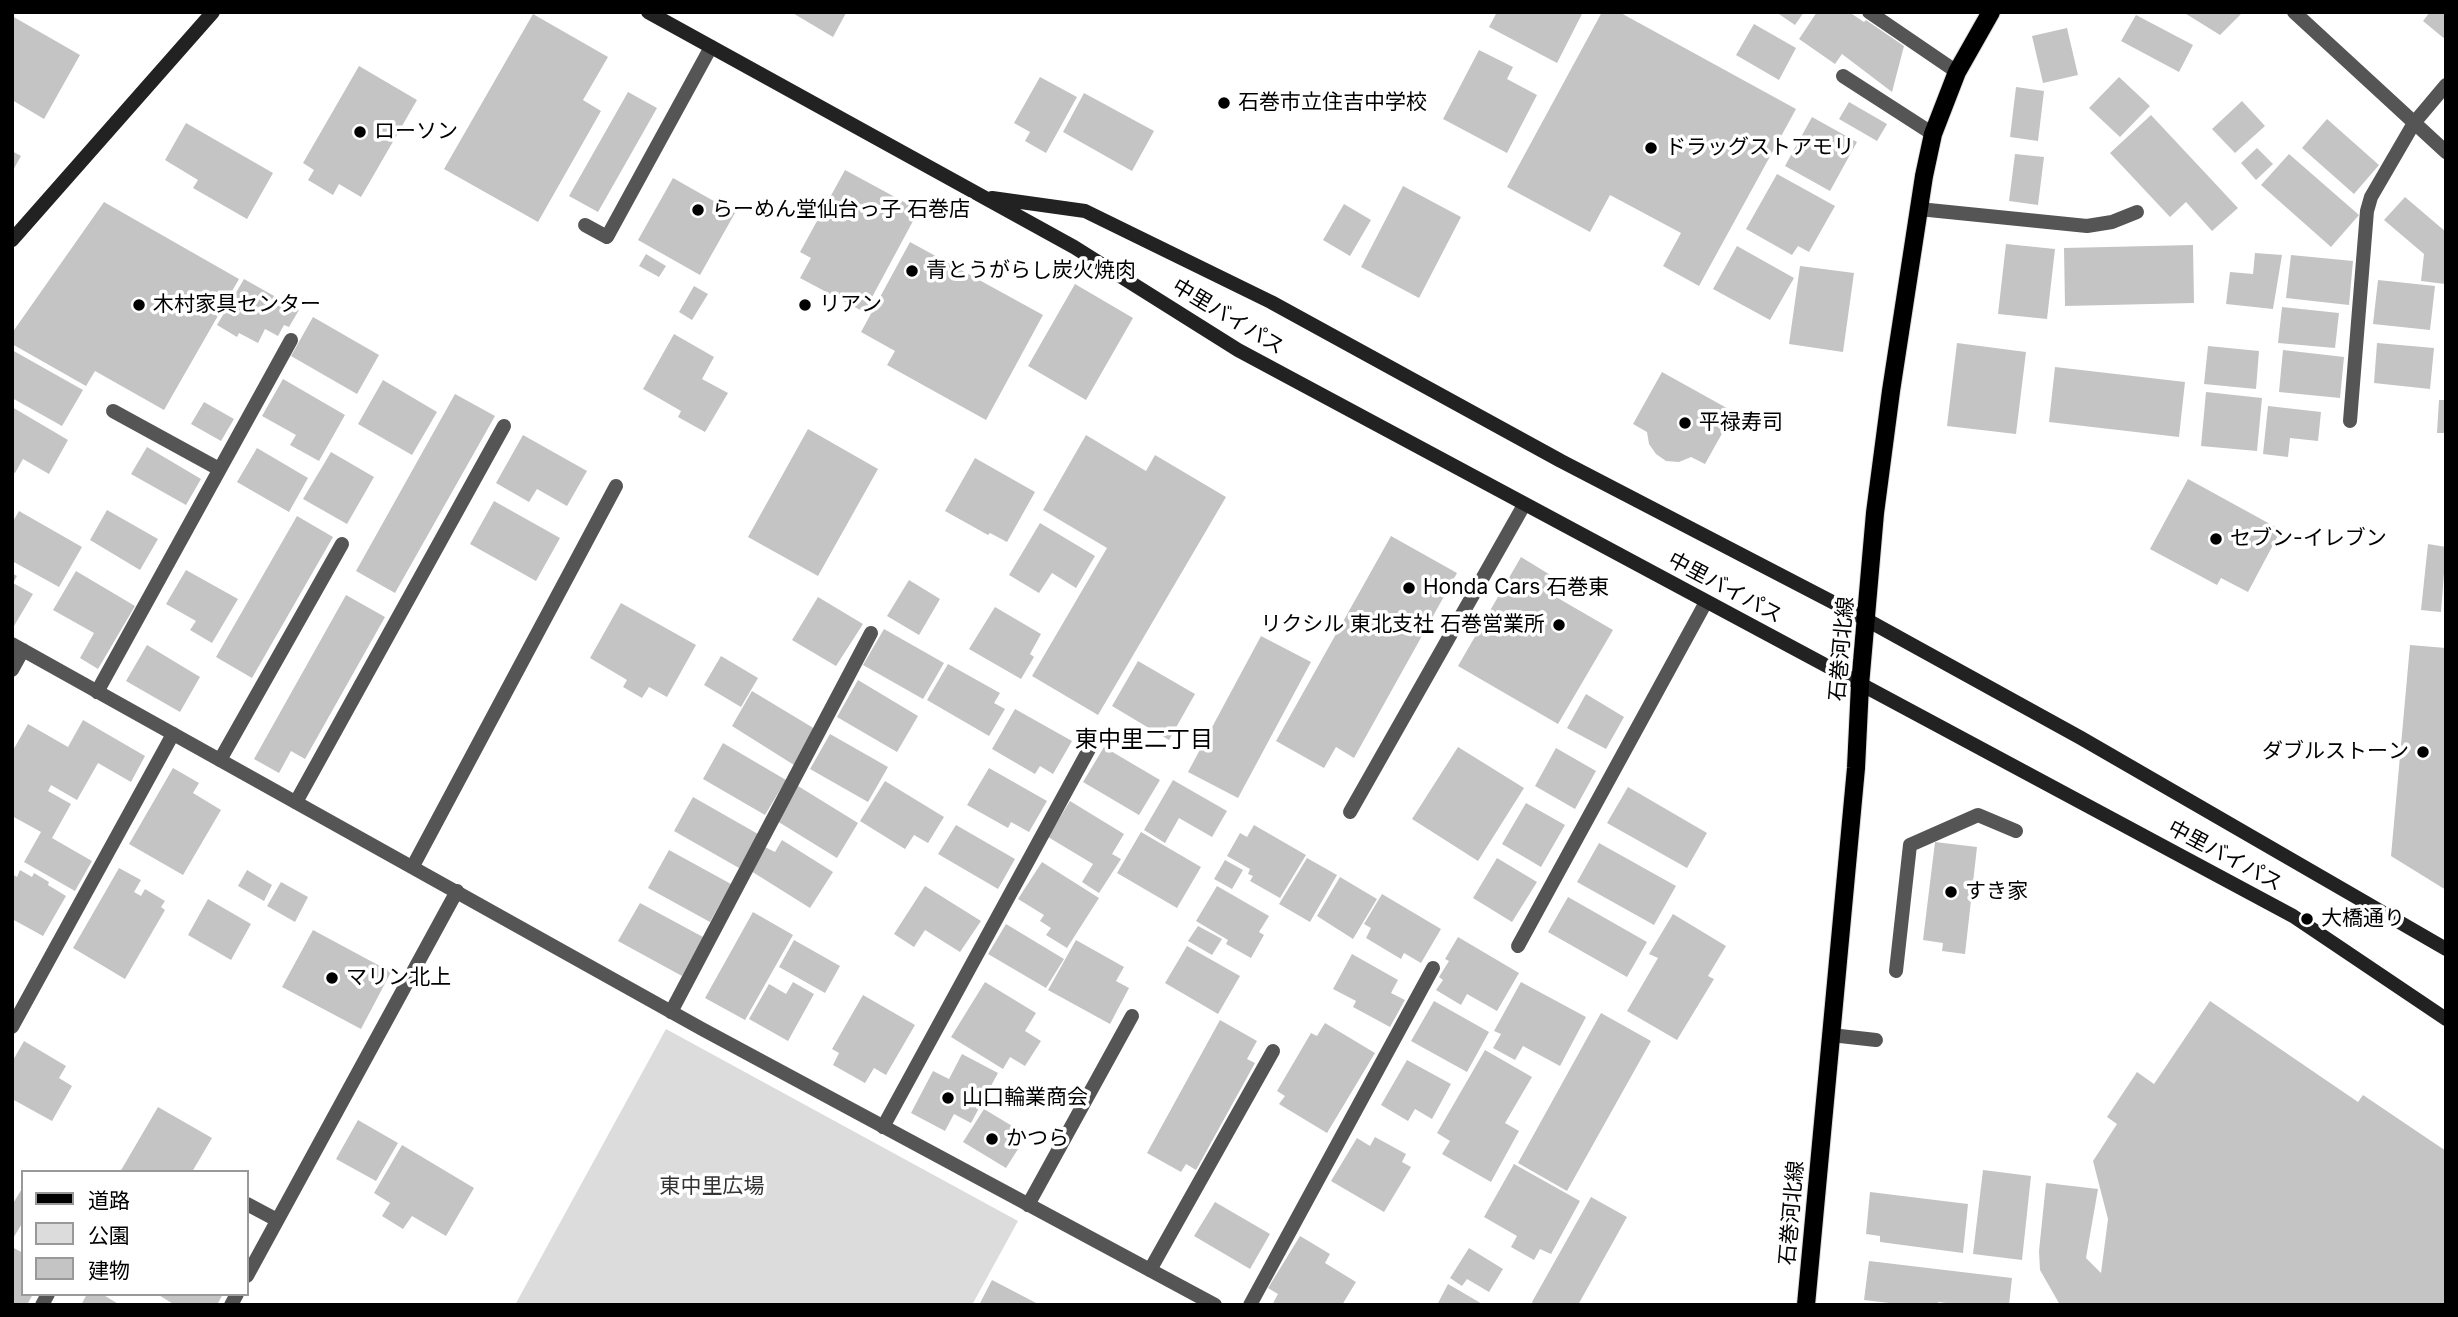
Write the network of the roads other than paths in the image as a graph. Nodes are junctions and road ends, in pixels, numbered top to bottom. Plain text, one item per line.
1 (213, 12) edge
2 (648, 12) edge
3 (1869, 12) edge
4 (1991, 12) edge
5 (2294, 12) edge
6 (711, 47) junction
7 (1957, 72) junction
8 (1843, 76) dead end
9 (2446, 85) edge
10 (2414, 123) junction
11 (1933, 134) junction
12 (2446, 152) edge
13 (983, 197) junction
14 (1919, 209) junction
15 (2137, 212) dead end
16 (585, 225) dead end
17 (12, 240) edge
18 (291, 340) dead end
19 (113, 411) dead end
20 (2350, 421) dead end
21 (505, 426) dead end
22 (219, 469) junction
23 (616, 486) dead end
24 (1524, 505) junction
25 (342, 544) dead end
26 (1706, 602) junction
27 (1867, 621) junction
28 (871, 632) dead end
29 (18, 647) edge
30 (12, 670) edge
31 (1860, 685) junction
32 (97, 692) junction
33 (173, 734) junction
34 (1093, 742) dead end
35 (220, 760) junction
36 (296, 802) junction
37 (1350, 813) dead end
38 (2016, 831) dead end
39 (413, 866) junction
40 (457, 891) junction
41 (1518, 946) dead end
42 (2446, 949) edge
43 (1433, 968) dead end
44 (1896, 971) dead end
45 (671, 1012) junction
46 (1132, 1016) dead end
47 (2446, 1019) edge
48 (12, 1027) edge
49 (1831, 1035) junction
50 (1875, 1040) dead end
51 (1273, 1051) dead end
52 (883, 1127) junction
53 (248, 1205) edge
54 (1028, 1205) junction
55 (277, 1220) junction
56 (1150, 1270) junction
57 (248, 1274) edge
58 (1215, 1305) edge
59 (1250, 1305) edge
60 (1806, 1305) edge

1 - 17 street
2 - 6 street, 中里バイパス
3 - 7 street
4 - 7 main road, 石巻河北線
5 - 10 street
6 - 13 street, 中里バイパス
6 - 16 street
7 - 11 main road, 石巻河北線
8 - 11 street
9 - 10 street
10 - 12 street
10 - 20 street
11 - 14 main road, 石巻河北線
13 - 24 street, 中里バイパス
13 - 27 street, 中里バイパス
14 - 15 street
14 - 27 main road, 石巻河北線
18 - 22 street
19 - 22 street
21 - 36 street
22 - 32 street
23 - 39 street
24 - 26 street, 中里バイパス
24 - 37 street
25 - 35 street
26 - 31 street, 中里バイパス
26 - 41 street
27 - 31 main road, 石巻河北線
27 - 42 street, 中里バイパス
28 - 45 street
29 - 30 street
29 - 32 street
31 - 47 street, 中里バイパス
31 - 49 main road, 石巻河北線
32 - 33 street
33 - 35 street
33 - 48 street
34 - 52 street
35 - 36 street
36 - 39 street
38 - 44 street
39 - 40 street
40 - 45 street
40 - 55 street
43 - 59 street
45 - 52 street
46 - 54 street
49 - 50 street
49 - 60 main road, 石巻河北線
51 - 56 street
52 - 54 street
53 - 55 street
54 - 56 street
55 - 57 street
56 - 58 street

